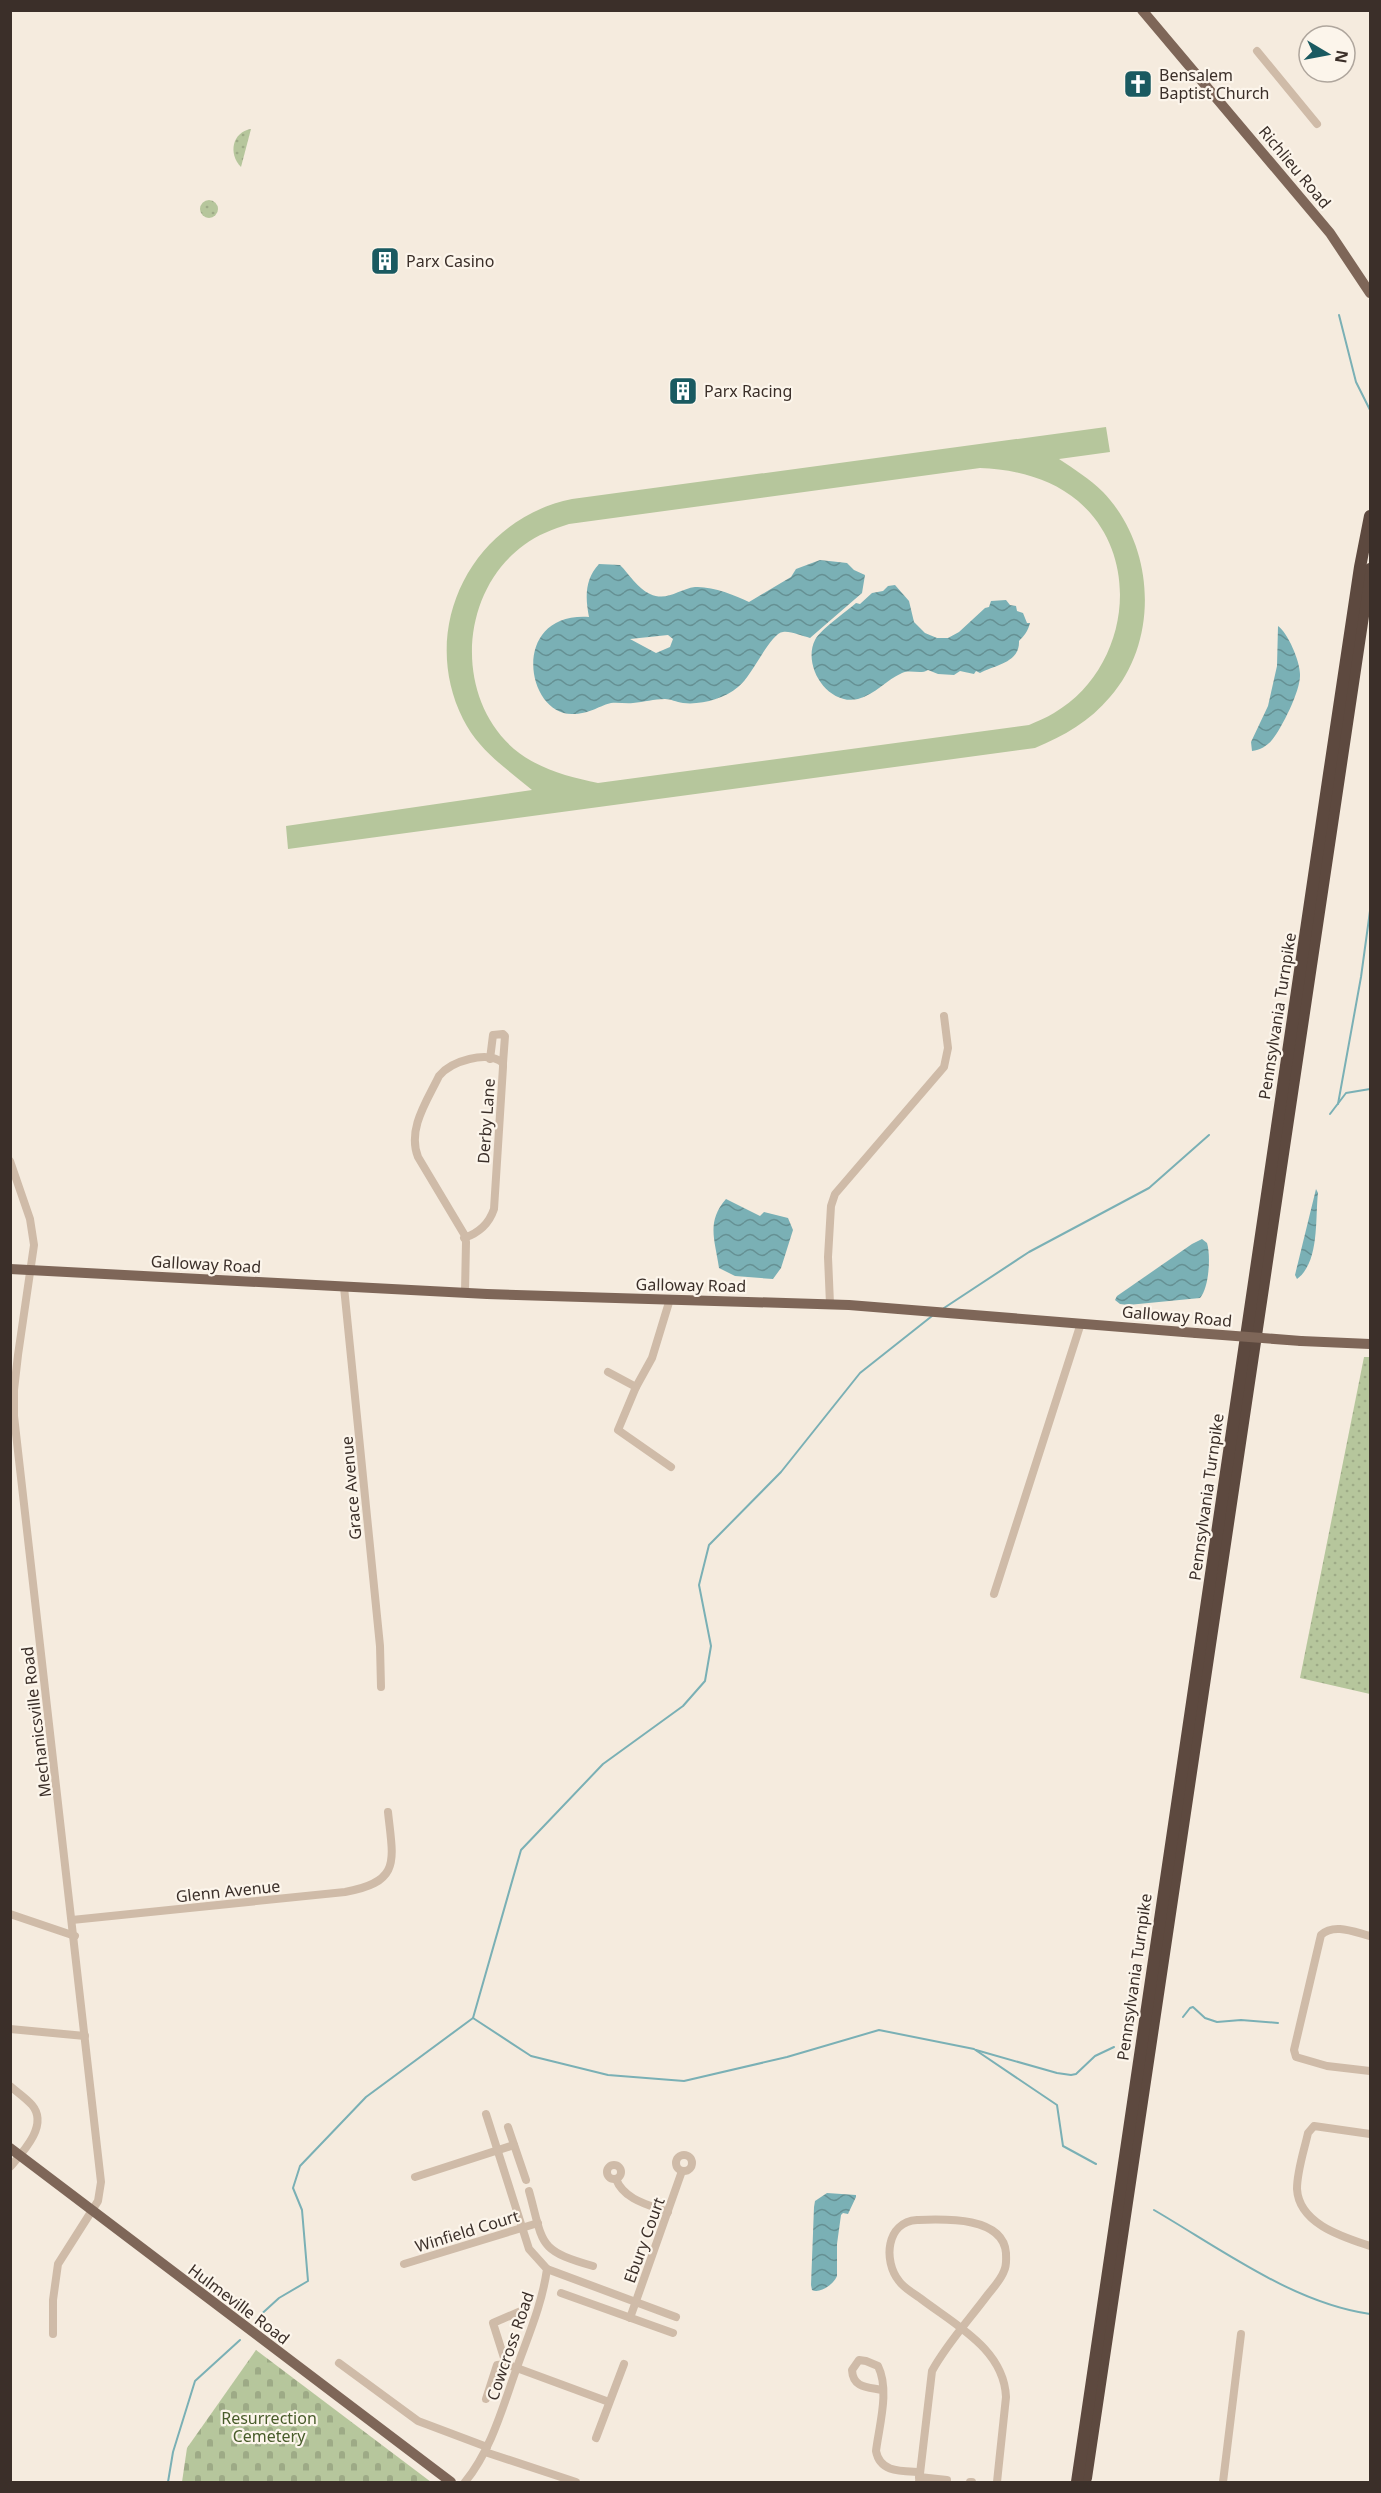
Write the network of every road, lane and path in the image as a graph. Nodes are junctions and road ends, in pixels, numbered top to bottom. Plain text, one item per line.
1 (1142, 10) edge
2 (1257, 51) dead end
3 (1317, 124) dead end
4 (1371, 293) edge
5 (1371, 516) edge
6 (1371, 569) edge
7 (944, 1016) dead end
8 (490, 1059) junction
9 (502, 1063) junction
10 (10, 1161) edge
11 (464, 1238) junction
12 (10, 1269) edge
13 (31, 1269) junction
14 (344, 1287) junction
15 (465, 1292) junction
16 (670, 1299) junction
17 (830, 1304) junction
18 (1081, 1323) junction
19 (1371, 1344) edge
20 (608, 1372) dead end
21 (636, 1387) junction
22 (14, 1449) edge
23 (671, 1467) dead end
24 (994, 1594) dead end
25 (381, 1687) dead end
26 (388, 1812) dead end
27 (10, 1914) edge
28 (72, 1920) junction
29 (75, 1936) junction
30 (1371, 1936) edge
31 (10, 2029) edge
32 (85, 2036) junction
33 (1371, 2071) edge
34 (10, 2086) edge
35 (486, 2114) dead end
36 (508, 2127) dead end
37 (1371, 2134) edge
38 (514, 2145) junction
39 (10, 2148) edge
40 (499, 2150) junction
41 (20, 2155) junction
42 (10, 2168) edge
43 (682, 2171) dead end
44 (415, 2177) dead end
45 (616, 2179) dead end
46 (526, 2180) dead end
47 (529, 2191) dead end
48 (92, 2209) junction
49 (668, 2212) junction
50 (538, 2223) junction
51 (522, 2229) junction
52 (1371, 2246) edge
53 (404, 2264) dead end
54 (593, 2266) dead end
55 (547, 2269) junction
56 (561, 2293) dead end
57 (635, 2303) junction
58 (521, 2311) dead end
59 (676, 2317) dead end
60 (630, 2318) junction
61 (961, 2330) junction
62 (673, 2333) dead end
63 (54, 2334) dead end
64 (1241, 2334) dead end
65 (339, 2363) dead end
66 (506, 2364) junction
67 (624, 2364) dead end
68 (517, 2368) junction
69 (882, 2390) junction
70 (486, 2399) dead end
71 (609, 2402) junction
72 (596, 2438) dead end
73 (486, 2449) junction
74 (919, 2477) edge
75 (947, 2480) dead end
76 (451, 2482) edge
77 (465, 2482) edge
78 (576, 2482) edge
79 (997, 2482) edge
80 (1077, 2482) edge
81 (1085, 2482) edge
82 (1223, 2482) edge

1 - 4 main road, Richlieu Road
2 - 3 street
5 - 80 highway, Pennsylvania Turnpike
6 - 81 highway, Pennsylvania Turnpike
7 - 17 street
8 - 9 street, Derby Lane
8 - 9 street
8 - 11 street, Derby Lane
9 - 11 street, Derby Lane
10 - 13 street, Mechanicsville Road
11 - 15 street, Derby Lane
12 - 13 main road, Galloway Road
13 - 14 main road, Galloway Road
13 - 22 street, Mechanicsville Road
14 - 15 main road, Galloway Road
14 - 25 street, Grace Avenue
15 - 16 main road, Galloway Road
16 - 17 main road, Galloway Road
16 - 21 street
17 - 18 main road, Galloway Road
18 - 19 main road, Galloway Road, bridge
18 - 24 street
20 - 21 street
21 - 23 street
22 - 28 street, Mechanicsville Road
26 - 28 street, Glenn Avenue
27 - 29 street
28 - 29 street, Mechanicsville Road
29 - 32 street, Mechanicsville Road
30 - 33 street
31 - 32 street
32 - 48 street, Mechanicsville Road
34 - 41 street
35 - 40 street
36 - 38 street
37 - 52 street
38 - 40 street
38 - 46 street
39 - 41 main road, Hulmeville Road
40 - 44 street
40 - 51 street
41 - 42 street
41 - 48 main road, Hulmeville Road
43 - 49 street, Ebury Court
45 - 49 street
47 - 50 street
48 - 63 street, Mechanicsville Road
48 - 76 main road, Hulmeville Road
49 - 57 street, Ebury Court
50 - 51 street, Winfield Court
50 - 54 street
51 - 53 street, Winfield Court
51 - 55 street
55 - 57 street
55 - 68 street, Cowcross Road
56 - 60 street
57 - 59 street
57 - 60 street, Ebury Court
58 - 66 street
60 - 62 street
61 - 61 street
61 - 74 street
61 - 79 street
64 - 82 street
65 - 73 street
66 - 68 street
66 - 70 street
67 - 71 street
68 - 71 street
68 - 73 street, Cowcross Road
69 - 69 street
69 - 74 street
71 - 72 street
73 - 77 street, Cowcross Road
73 - 78 street
74 - 75 street

